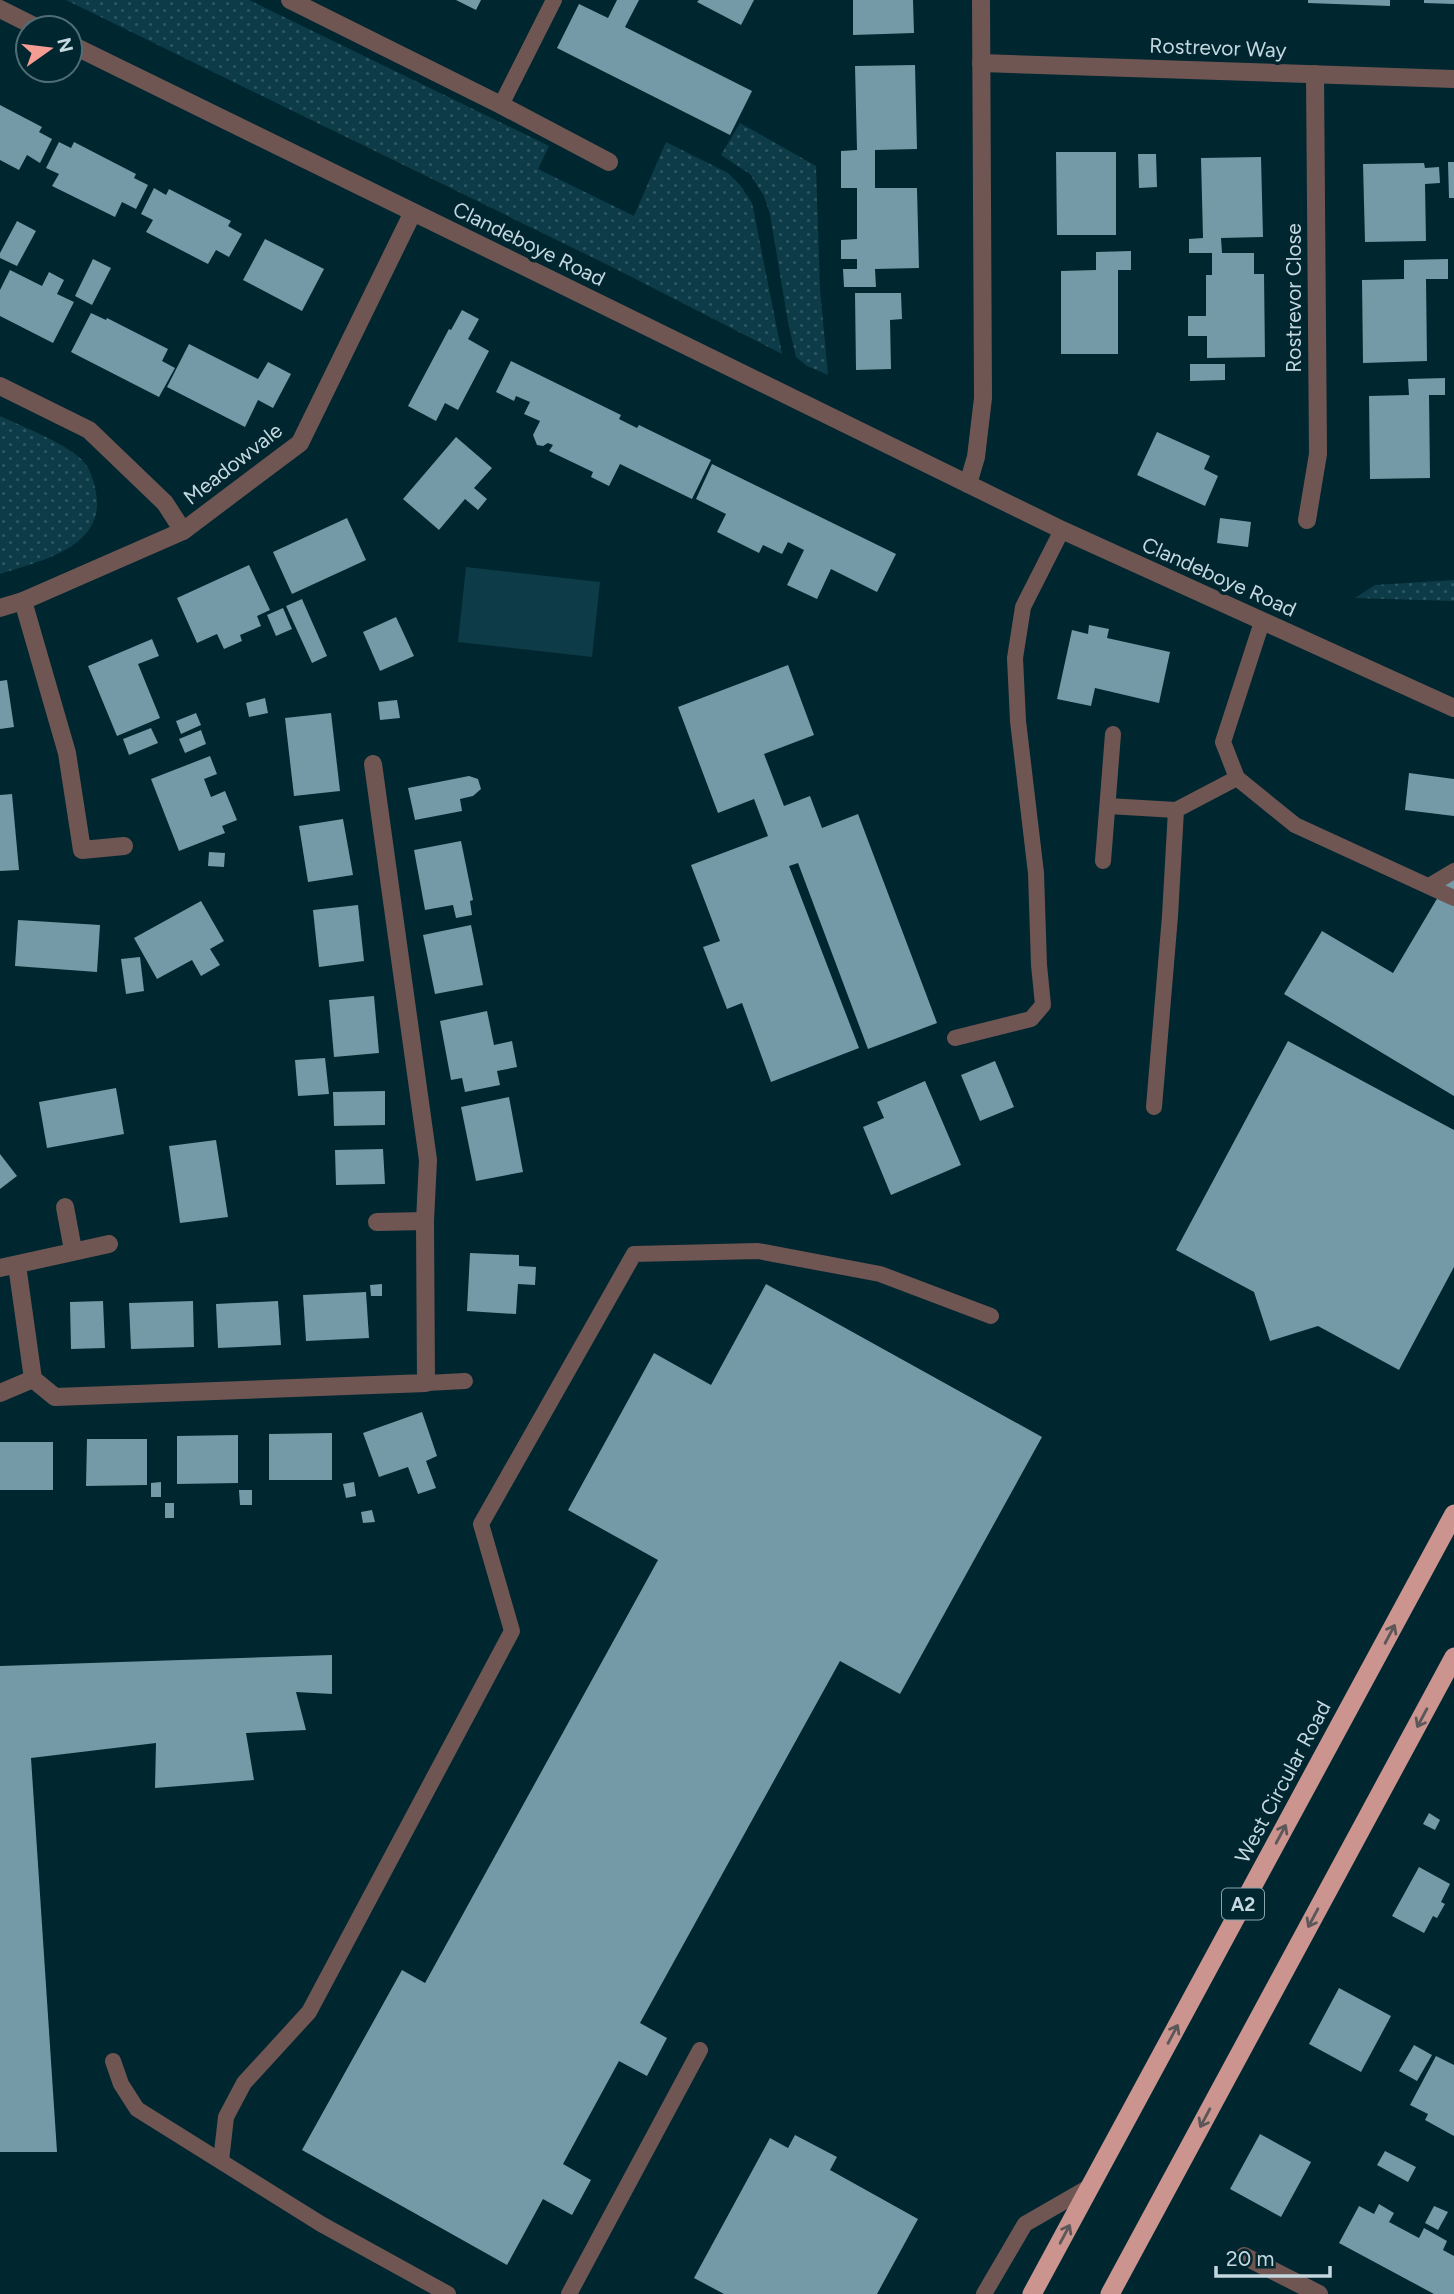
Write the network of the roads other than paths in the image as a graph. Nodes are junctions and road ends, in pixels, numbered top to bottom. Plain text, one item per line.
1 (290, 0) edge
2 (554, 0) edge
3 (981, 0) edge
4 (84, 51) edge
5 (981, 63) junction
6 (1315, 74) junction
7 (1454, 79) edge
8 (501, 105) junction
9 (609, 162) dead end
10 (413, 212) junction
11 (0, 386) edge
12 (968, 484) junction
13 (1307, 520) dead end
14 (1062, 530) junction
15 (183, 531) junction
16 (23, 601) junction
17 (0, 608) edge
18 (1262, 622) junction
19 (1454, 708) edge
20 (1113, 734) dead end
21 (373, 764) dead end
22 (1237, 778) junction
23 (1108, 806) junction
24 (1176, 810) junction
25 (124, 846) dead end
26 (1103, 861) dead end
27 (1454, 871) edge
28 (1429, 886) junction
29 (1454, 898) edge
30 (955, 1038) dead end
31 (1154, 1107) dead end
32 (65, 1207) dead end
33 (425, 1221) junction
34 (377, 1222) dead end
35 (109, 1244) dead end
36 (72, 1250) junction
37 (9, 1266) edge
38 (991, 1316) dead end
39 (33, 1379) junction
40 (465, 1381) dead end
41 (426, 1383) junction
42 (0, 1393) edge
43 (1454, 1514) edge
44 (1454, 1657) edge
45 (700, 2050) dead end
46 (113, 2061) dead end
47 (220, 2161) junction
48 (1091, 2186) junction
49 (1244, 2256) dead end
50 (448, 2294) edge
51 (569, 2294) edge
52 (984, 2294) edge
53 (1032, 2294) edge
54 (1110, 2294) edge
55 (1319, 2294) edge

1 - 8 street
2 - 8 lane
3 - 5 street
4 - 10 street, Clandeboye Road
5 - 6 street, Rostrevor Way
5 - 12 street
6 - 7 street, Rostrevor Way
6 - 13 street, Rostrevor Close
8 - 9 street
10 - 12 street, Clandeboye Road
10 - 15 street, Meadowvale
11 - 15 street
12 - 14 street, Clandeboye Road
14 - 18 street, Clandeboye Road
14 - 30 lane
15 - 16 street, Meadowvale
16 - 17 street, Meadowvale
16 - 25 street
18 - 19 street, Clandeboye Road
18 - 22 lane
20 - 23 lane
21 - 33 street
22 - 24 lane
22 - 28 lane
23 - 24 lane
23 - 26 lane
24 - 31 lane
27 - 28 lane
28 - 29 lane
32 - 36 street
33 - 34 street
33 - 41 street
35 - 36 street
36 - 37 street
37 - 39 street
38 - 47 lane
39 - 41 street
39 - 42 street
40 - 41 lane
48 -> 43 highway, West Circular Road / A2
44 -> 54 highway
45 - 51 lane
46 - 47 lane
47 - 50 lane
48 - 52 lane
53 -> 48 highway, West Circular Road / A2
49 - 55 street

